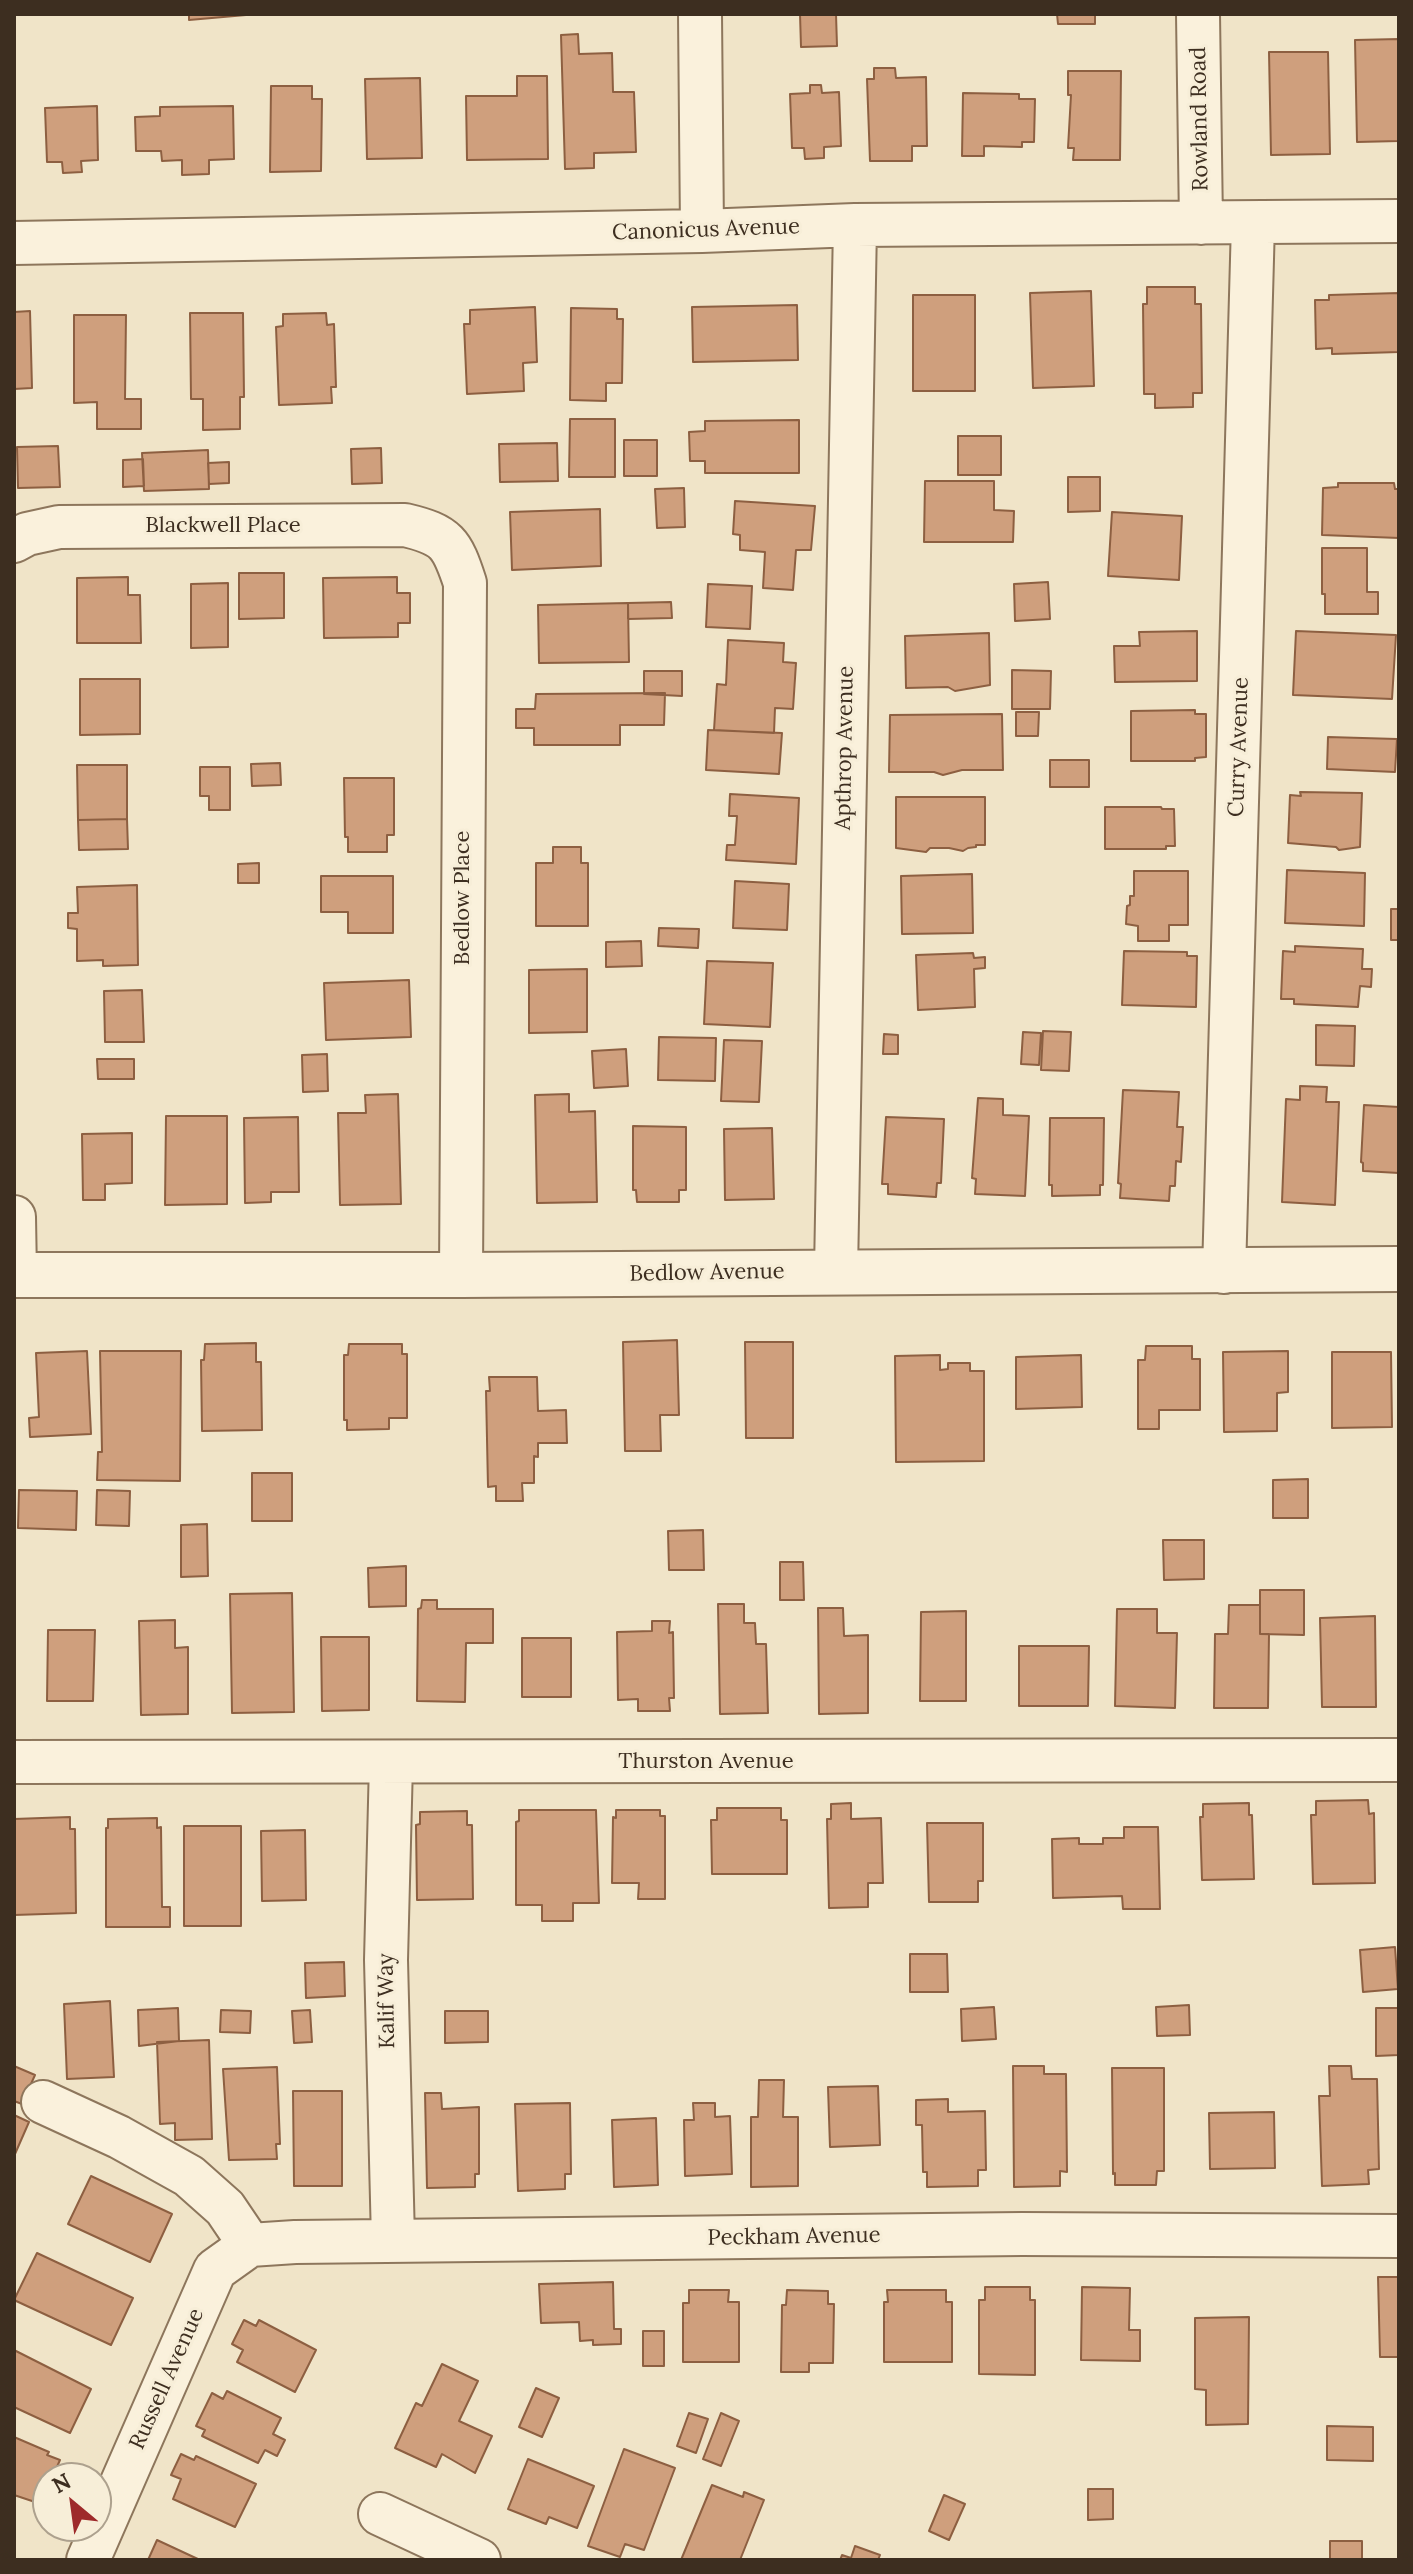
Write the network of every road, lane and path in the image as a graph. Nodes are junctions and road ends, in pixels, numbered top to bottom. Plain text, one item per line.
1 (700, 14) edge
2 (1198, 14) edge
3 (1399, 221) edge
4 (1201, 223) junction
5 (1253, 223) junction
6 (855, 225) junction
7 (702, 231) junction
8 (14, 243) edge
9 (433, 532) joint
10 (14, 541) edge
11 (14, 1217) edge
12 (1399, 1269) edge
13 (836, 1271) junction
14 (1224, 1272) junction
15 (14, 1275) edge
16 (461, 1275) junction
17 (1399, 1760) edge
18 (14, 1762) edge
19 (391, 1763) junction
20 (43, 2102) dead end
21 (1399, 2236) edge
22 (393, 2240) junction
23 (250, 2245) junction
24 (380, 2514) dead end
25 (88, 2560) edge
26 (479, 2560) edge

1 - 7 street
2 - 4 street, Rowland Road
3 - 5 street, Canonicus Avenue
4 - 5 street, Canonicus Avenue
4 - 6 street, Canonicus Avenue
5 - 14 street, Curry Avenue
6 - 7 street, Canonicus Avenue
6 - 13 street, Apthrop Avenue
7 - 8 street, Canonicus Avenue
9 - 10 street, Blackwell Place
9 - 16 street, Bedlow Place
11 - 15 street
12 - 14 street, Bedlow Avenue
13 - 14 street, Bedlow Avenue
13 - 16 street, Bedlow Avenue
15 - 16 street, Bedlow Avenue
17 - 19 street, Thurston Avenue
18 - 19 street, Thurston Avenue
19 - 22 street, Kalif Way
20 - 23 street
21 - 22 street, Peckham Avenue
22 - 23 street, Peckham Avenue
23 - 25 street, Russell Avenue
24 - 26 street

